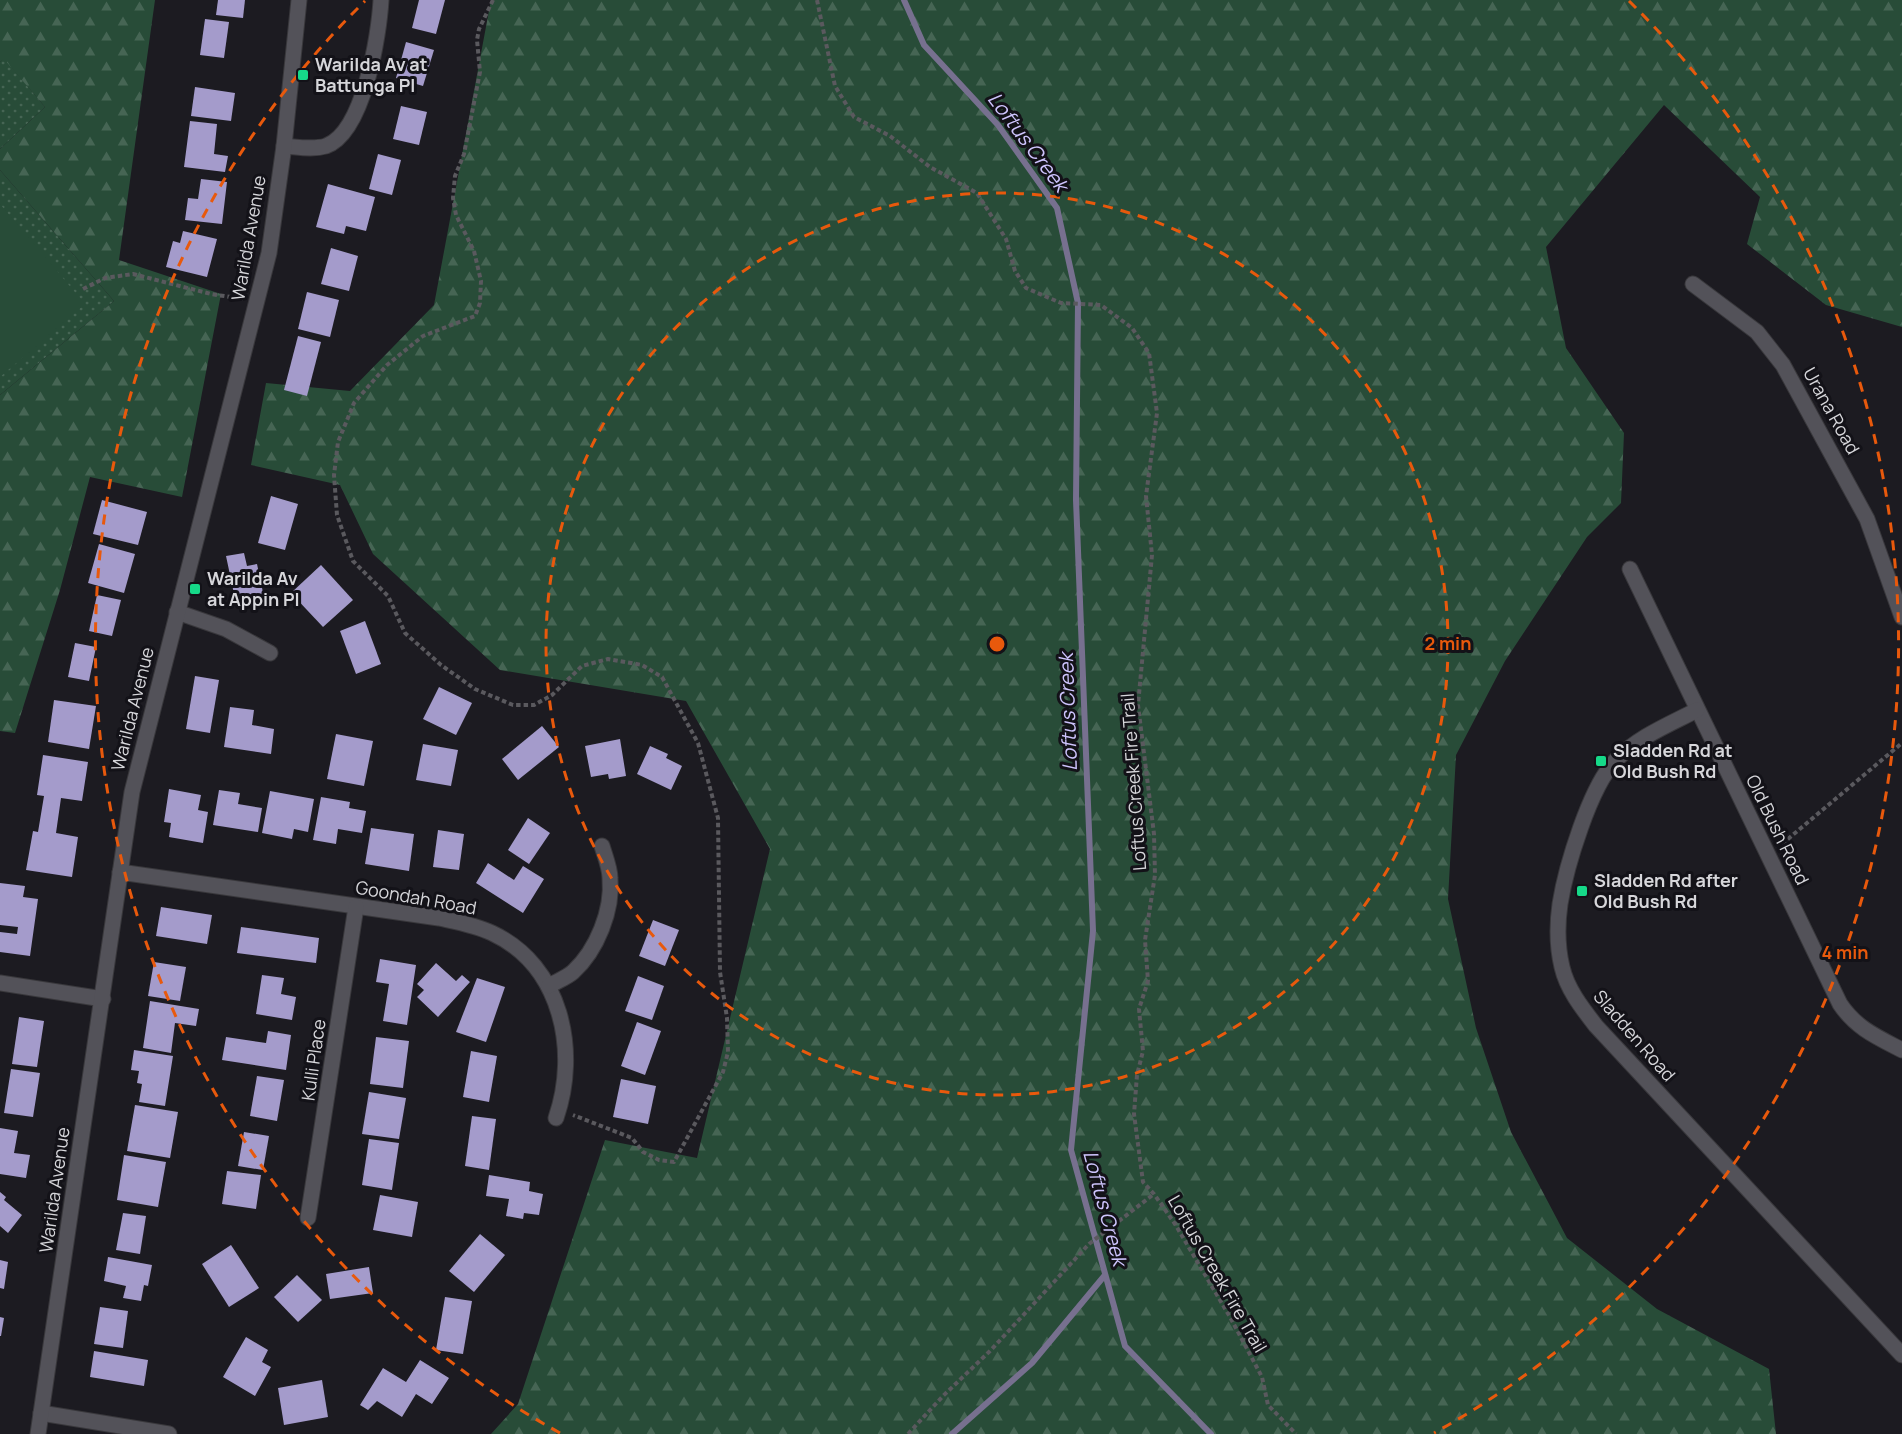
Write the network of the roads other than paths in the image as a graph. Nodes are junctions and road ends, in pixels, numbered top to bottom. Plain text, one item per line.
1 (299, 0) edge
2 (381, 0) edge
3 (284, 146) junction
4 (1693, 284) dead end
5 (1630, 569) dead end
6 (1897, 586) edge
7 (177, 612) junction
8 (1902, 617) edge
9 (270, 653) dead end
10 (1697, 710) junction
11 (602, 846) dead end
12 (120, 872) junction
13 (356, 907) junction
14 (0, 983) edge
15 (549, 986) junction
16 (103, 999) junction
17 (1902, 1050) edge
18 (557, 1114) road end
19 (308, 1218) dead end
20 (1902, 1355) edge
21 (41, 1413) junction
22 (38, 1434) edge
23 (169, 1434) edge

1 - 3 street, Warilda Avenue
2 - 3 street
3 - 7 street, Warilda Avenue
4 - 6 street, Urana Road
5 - 10 street, Old Bush Road
6 - 8 street, Urana Road
7 - 9 street
7 - 12 street, Warilda Avenue
10 - 17 street, Old Bush Road
10 - 20 street, Sladden Road
11 - 15 street
12 - 13 street, Goondah Road
12 - 16 street, Warilda Avenue
13 - 15 street, Goondah Road
13 - 19 street, Kulli Place
14 - 16 street
15 - 18 street, Goondah Road
16 - 21 street, Warilda Avenue
21 - 22 street, Warilda Avenue
21 - 23 street

